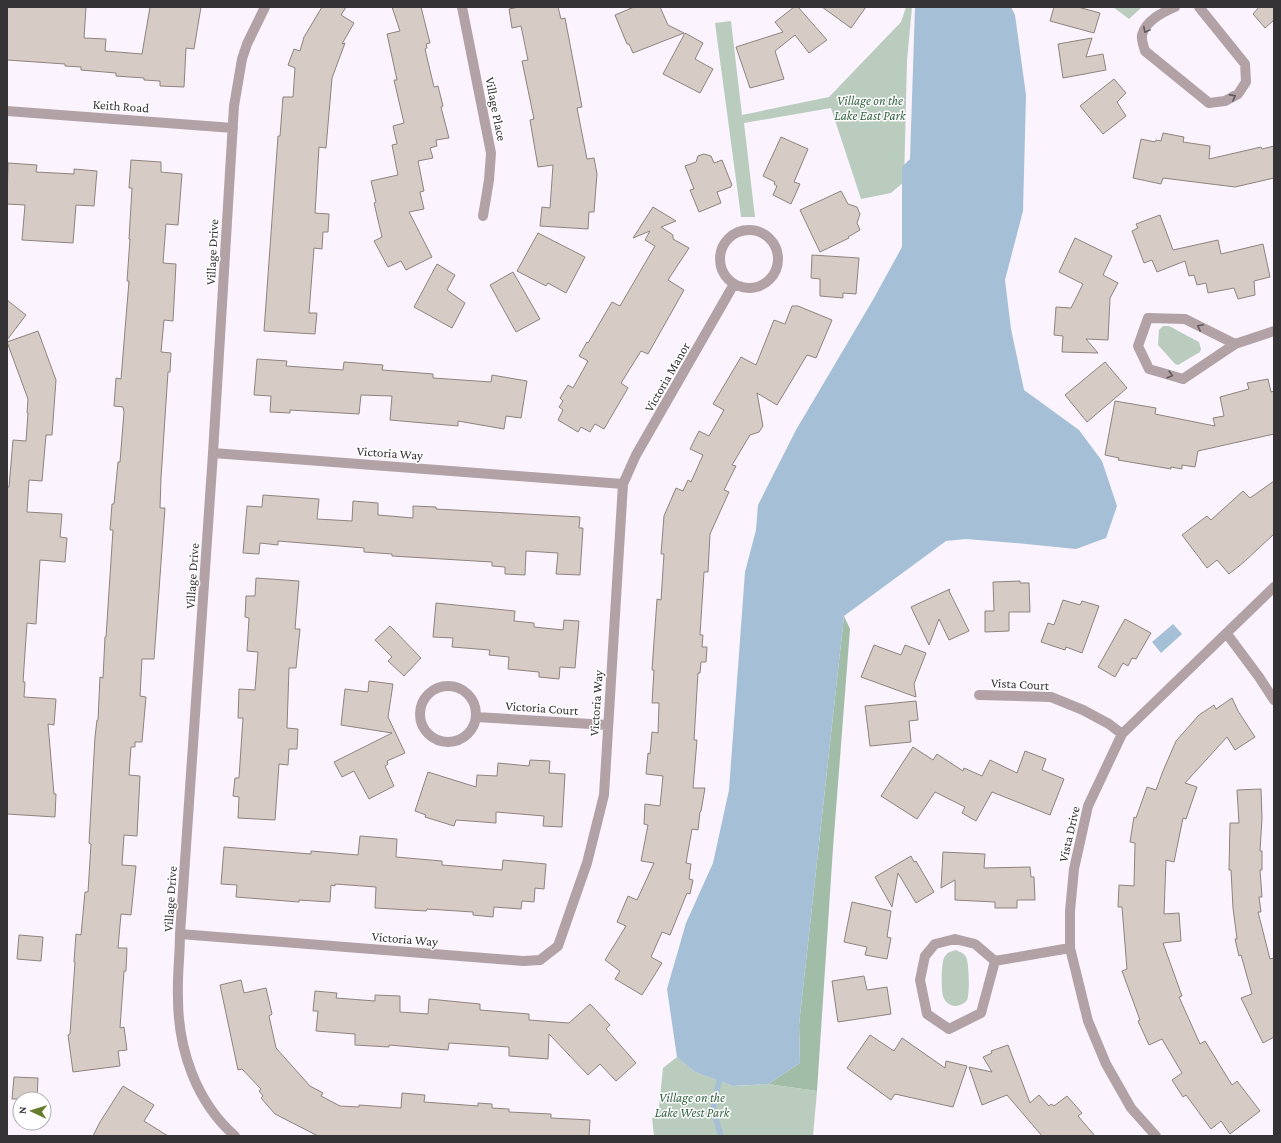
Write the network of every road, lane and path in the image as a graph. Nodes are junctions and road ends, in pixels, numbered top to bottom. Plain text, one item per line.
1 (265, 7) edge
2 (462, 7) edge
3 (1175, 7) edge
4 (1199, 7) edge
5 (7, 111) edge
6 (233, 128) junction
7 (483, 216) dead end
8 (734, 284) junction
9 (1274, 331) edge
10 (1235, 344) junction
11 (213, 453) junction
12 (623, 484) junction
13 (1274, 587) edge
14 (1227, 634) junction
15 (979, 695) dead end
16 (1274, 700) edge
17 (476, 716) junction
18 (607, 726) junction
19 (1122, 734) junction
20 (180, 934) junction
21 (1070, 948) junction
22 (996, 961) junction
23 (231, 1135) edge
24 (1156, 1136) edge

1 - 6 street, Village Drive
2 - 7 street, Village Place
3 -> 4 street
5 - 6 street, Keith Road
6 - 11 street, Village Drive
8 - 8 street
8 - 12 street, Victoria Manor
9 - 10 street
10 -> 10 street
11 - 12 street, Victoria Way
11 - 20 street, Village Drive
12 - 18 street, Victoria Way
13 - 14 street, Vista Drive
14 - 16 street
14 - 19 street, Vista Drive
15 - 19 street, Vista Court
17 - 17 street
17 - 18 street, Victoria Court
18 - 20 street, Victoria Way
19 - 21 street, Vista Drive
20 - 23 street, Village Drive
21 - 22 street
21 - 24 street, Vista Drive
22 - 22 street

